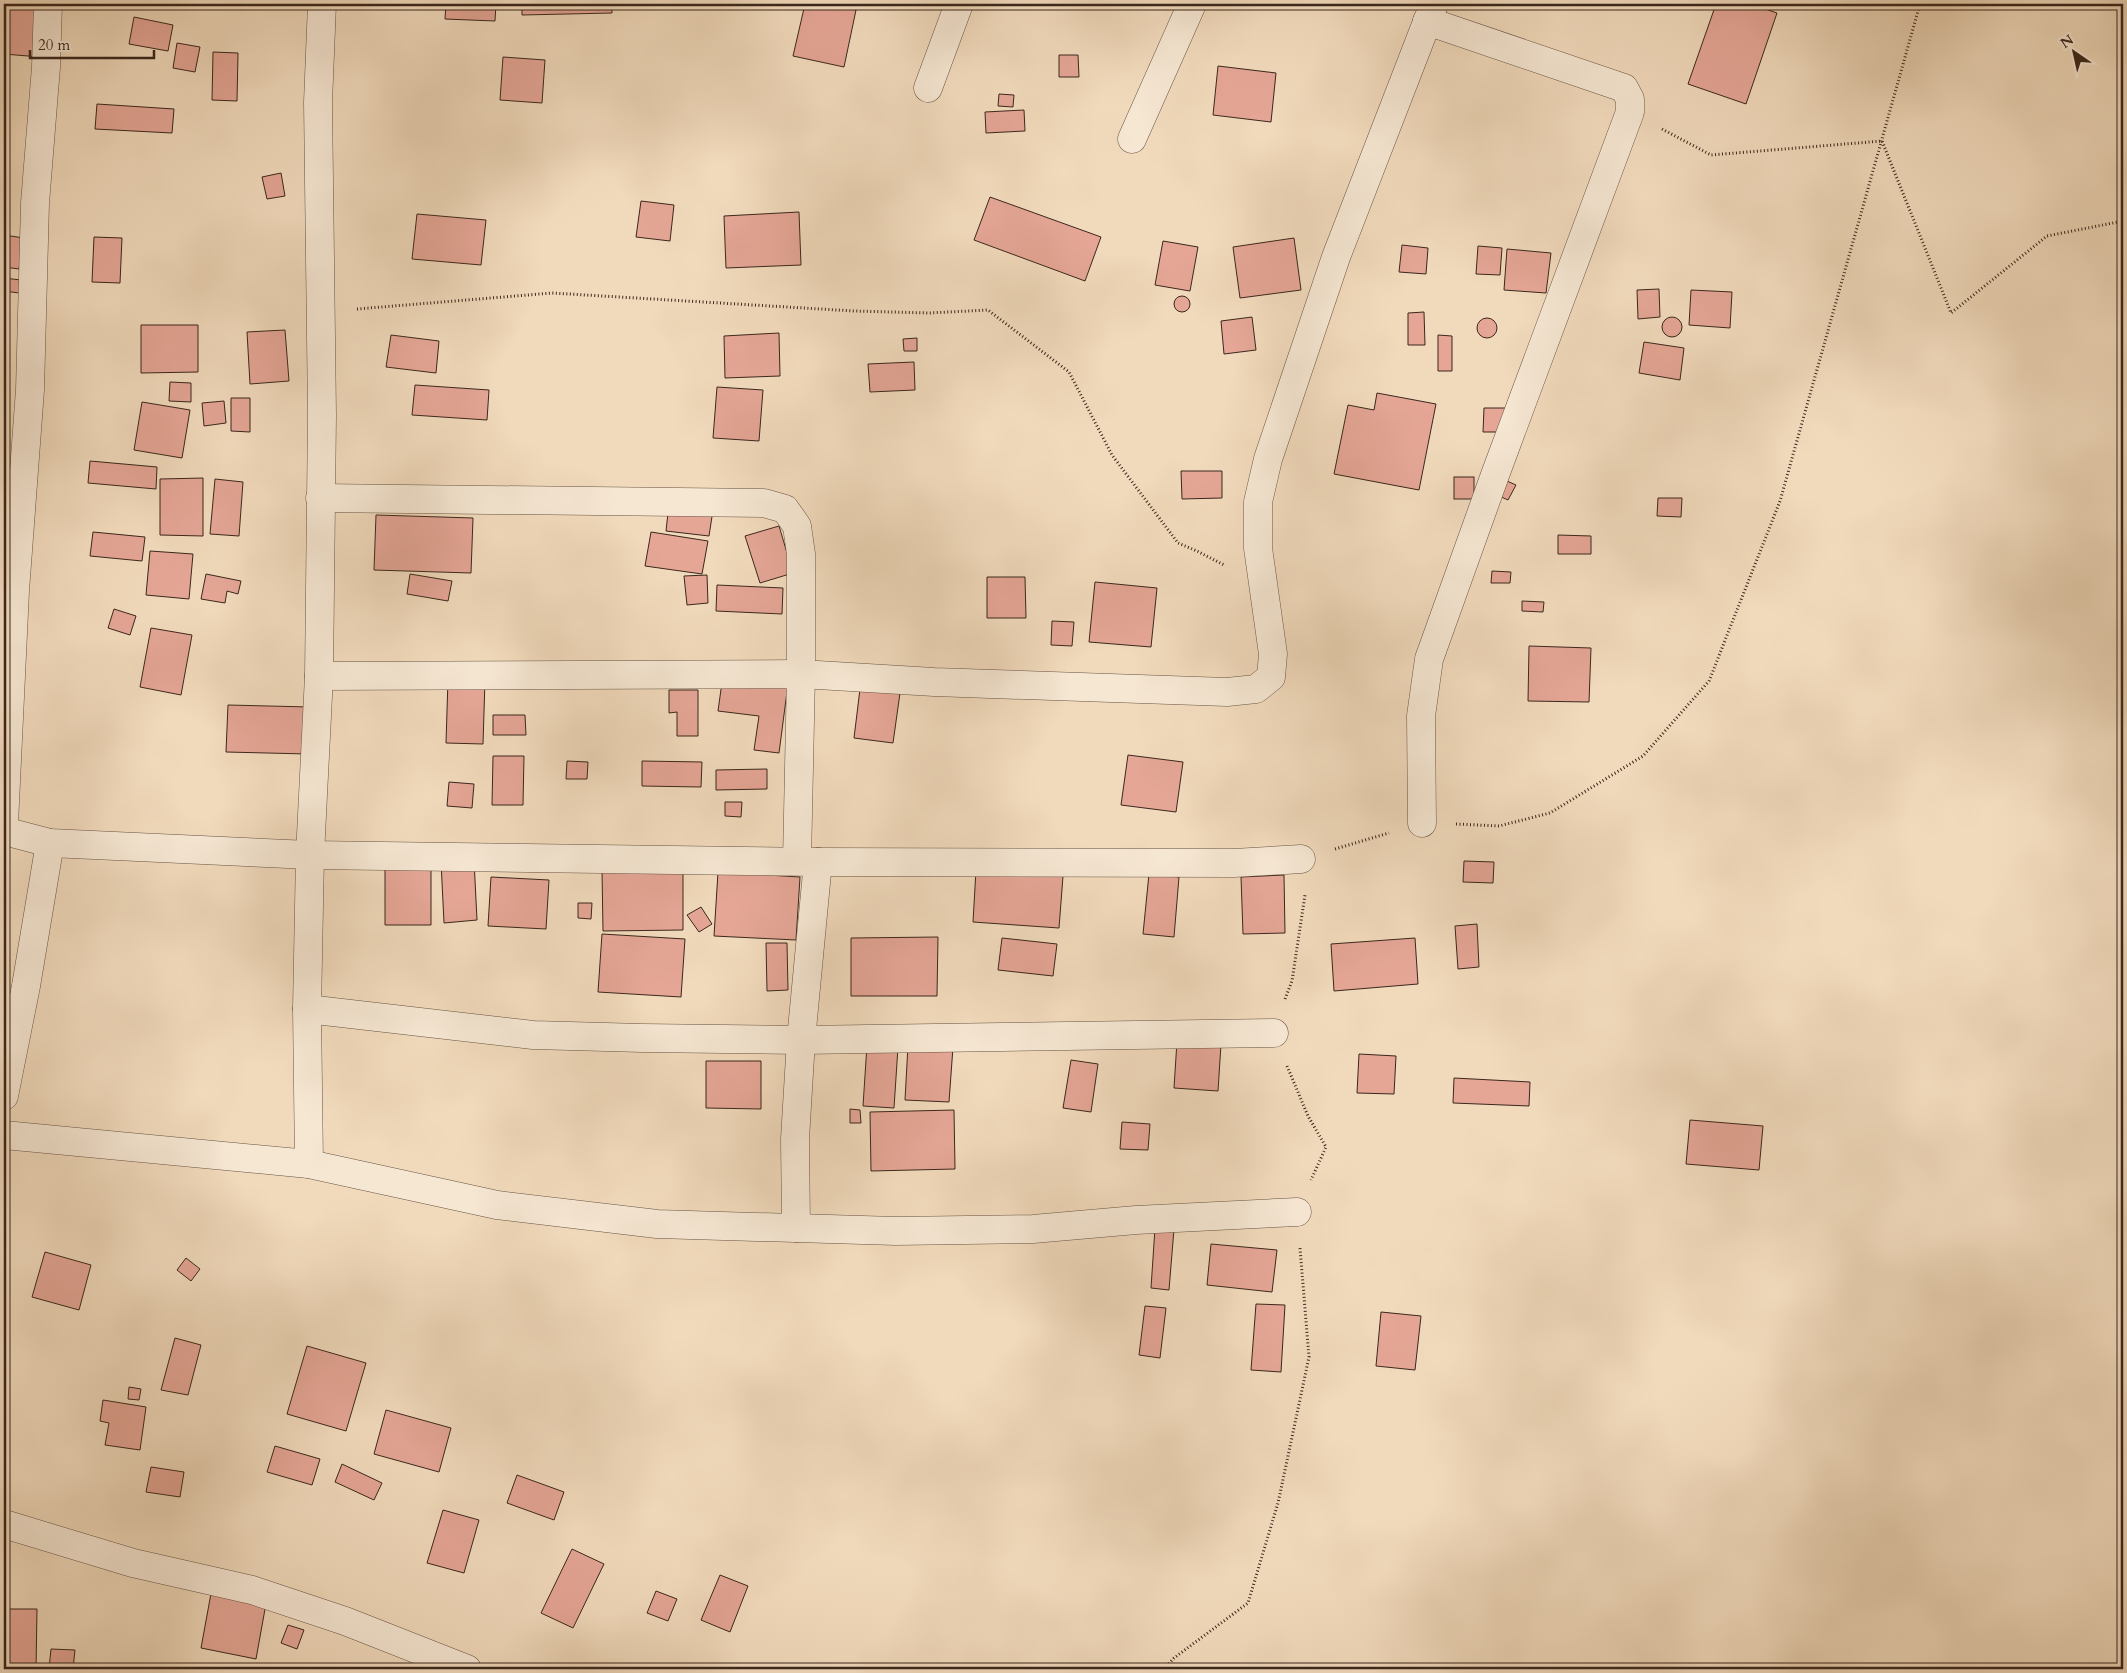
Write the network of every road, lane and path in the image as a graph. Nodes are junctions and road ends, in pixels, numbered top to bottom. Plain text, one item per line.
1 (48, 4) edge
2 (322, 4) edge
3 (959, 4) edge
4 (1192, 4) edge
5 (1920, 4) edge
6 (1430, 12) edge
7 (928, 88) dead end
8 (1630, 112) junction
9 (1132, 139) dead end
10 (1882, 141) junction
11 (2123, 221) edge
12 (322, 312) junction
13 (320, 498) junction
14 (1264, 587) junction
15 (801, 674) junction
16 (319, 676) junction
17 (1422, 823) junction
18 (4, 824) edge
19 (4, 831) edge
20 (50, 843) junction
21 (310, 855) junction
22 (1301, 859) joint
23 (807, 862) junction
24 (307, 1009) junction
25 (1274, 1033) dead end
26 (801, 1040) junction
27 (4, 1096) edge
28 (4, 1135) edge
29 (309, 1164) junction
30 (1297, 1212) joint
31 (796, 1228) junction
32 (4, 1524) edge
33 (467, 1669) edge
34 (1164, 1669) edge

1 - 18 street
2 - 12 street
3 - 7 street
4 - 9 street
5 - 10 path
6 - 8 street
6 - 14 street
8 - 10 path
8 - 17 street
10 - 11 path
10 - 17 path
12 - 13 street
12 - 14 path
13 - 15 street
13 - 16 street
14 - 15 street
15 - 16 street
15 - 23 street
16 - 21 street
17 - 22 path
19 - 20 street
20 - 21 street
20 - 27 street
21 - 23 street
21 - 24 street
22 - 23 street
23 - 26 street
24 - 26 street
24 - 29 street
25 - 26 street
26 - 31 street
28 - 29 street
29 - 31 street
30 - 31 street
30 - 34 path
32 - 33 street

